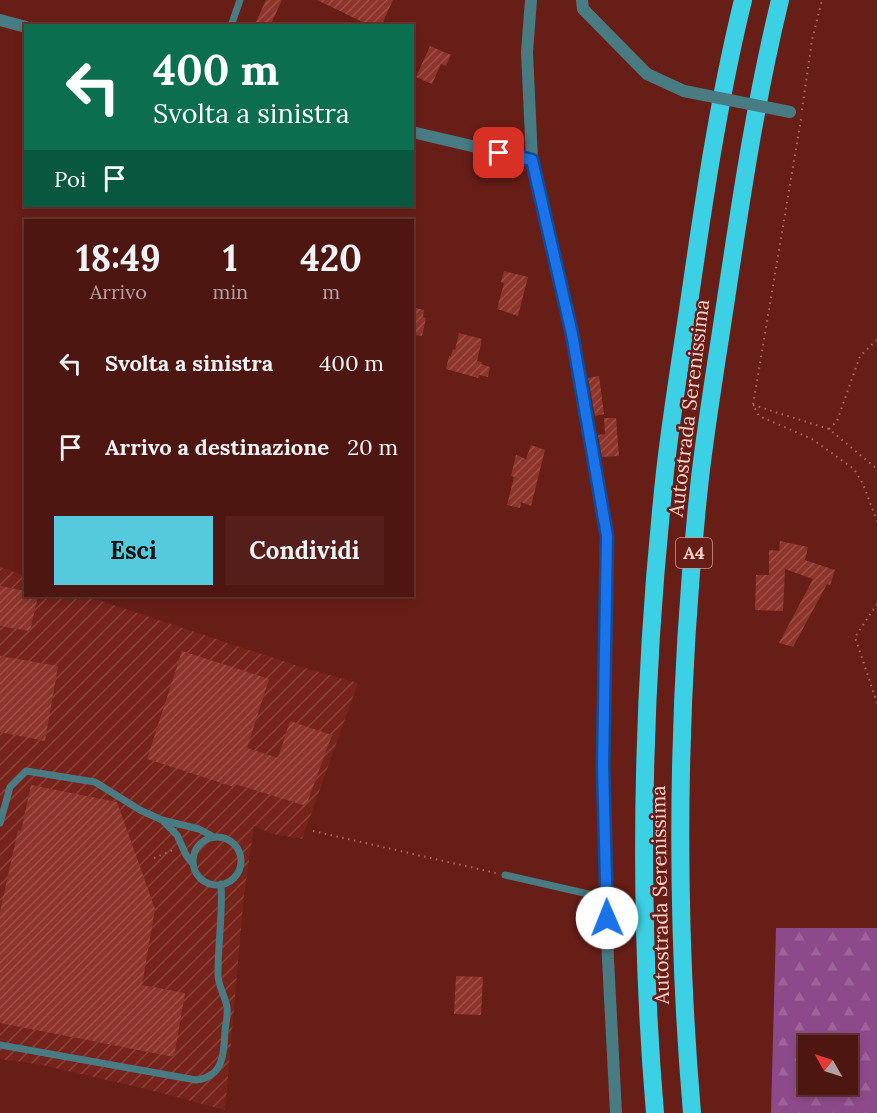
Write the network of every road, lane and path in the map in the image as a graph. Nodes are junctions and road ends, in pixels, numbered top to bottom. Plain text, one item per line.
1 (240, 0) edge
2 (531, 0) edge
3 (582, 0) edge
4 (743, 0) edge
5 (780, 0) edge
6 (822, 0) edge
7 (0, 20) edge
8 (232, 24) edge
9 (24, 26) edge
10 (796, 113) junction
11 (414, 132) edge
12 (532, 160) junction
13 (877, 340) edge
14 (753, 405) junction
15 (829, 429) junction
16 (877, 469) edge
17 (877, 521) edge
18 (877, 604) edge
19 (877, 702) edge
20 (162, 820) junction
21 (0, 823) edge
22 (313, 831) dead end
23 (214, 837) junction
24 (193, 864) junction
25 (505, 875) joint
26 (221, 884) junction
27 (606, 898) junction
28 (0, 1045) edge
29 (616, 1113) edge
30 (655, 1113) edge
31 (692, 1113) edge

1 - 8 lane
2 - 12 street
3 - 10 street, bridge
4 - 30 highway, Autostrada Serenissima / A4
5 - 31 highway, Autostrada Serenissima / A4
6 - 10 path
7 - 9 street
10 - 14 path
11 - 12 street
12 - 27 street
13 - 15 path
14 - 15 path
14 - 17 path
15 - 16 path
18 - 19 path
20 - 21 lane
20 - 23 lane
20 - 24 lane
22 - 25 path
23 - 24 lane
23 - 26 lane
24 - 26 lane
25 - 27 lane
26 - 28 lane
27 - 29 street

